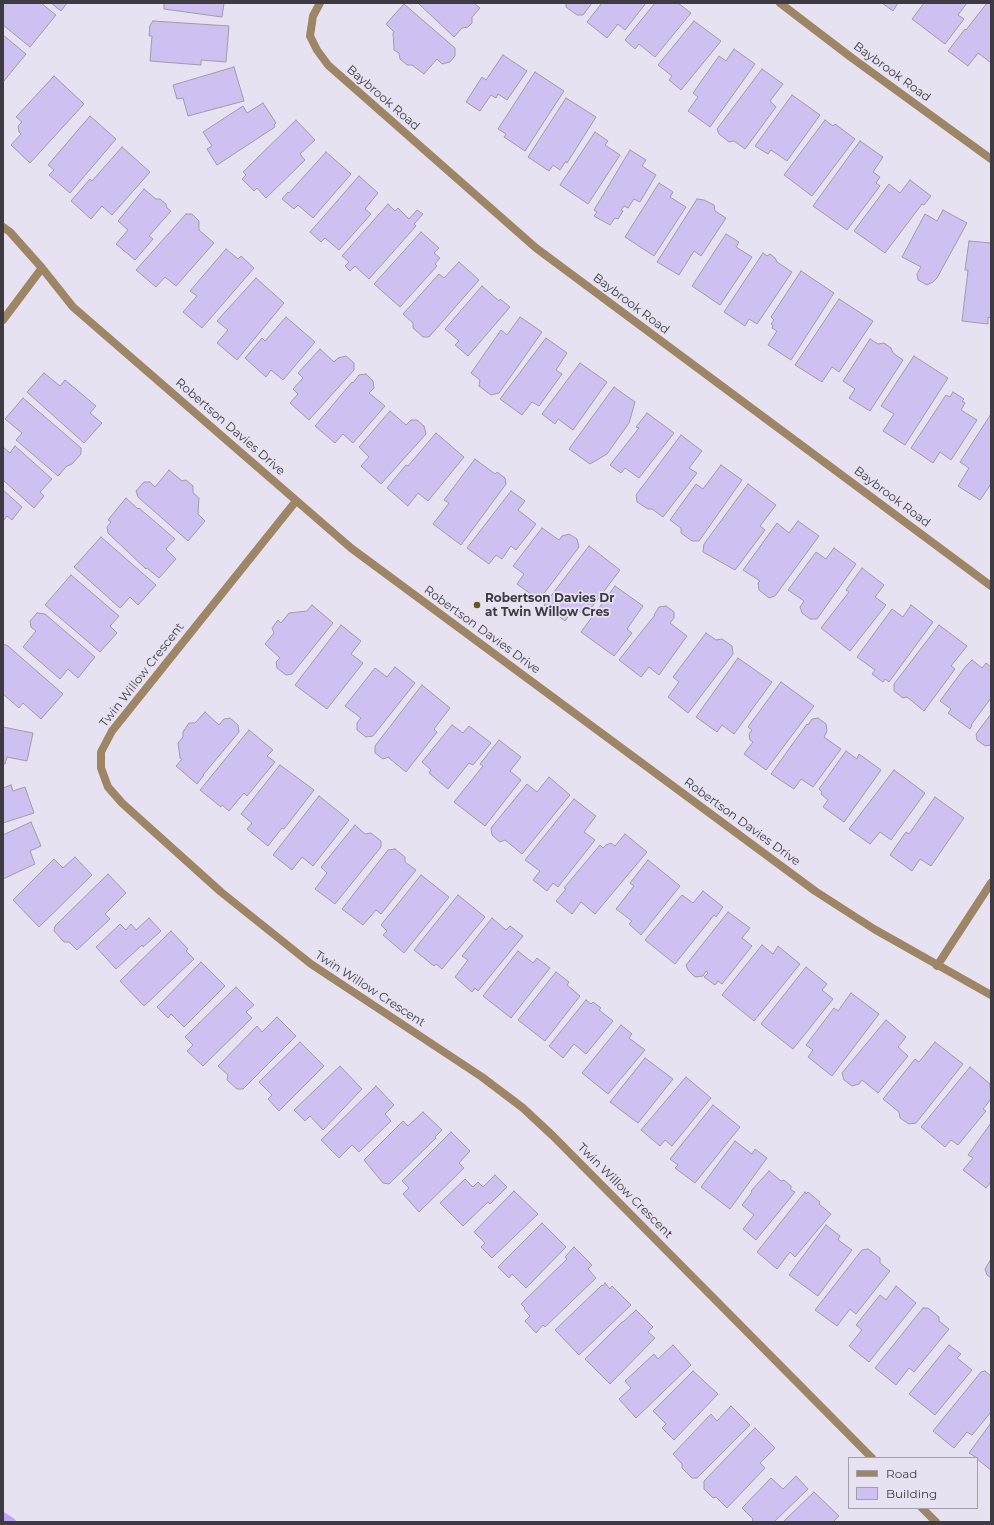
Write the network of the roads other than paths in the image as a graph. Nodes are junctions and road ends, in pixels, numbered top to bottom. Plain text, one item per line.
1 (320, 3) edge
2 (780, 3) edge
3 (991, 159) edge
4 (3, 227) edge
5 (42, 268) junction
6 (3, 320) edge
7 (296, 501) junction
8 (991, 586) edge
9 (991, 883) edge
10 (937, 966) junction
11 (991, 995) edge
12 (871, 1457) edge
13 (923, 1509) edge
14 (936, 1522) edge

1 - 8 street, Baybrook Road
2 - 3 street, Baybrook Road
4 - 5 street, Robertson Davies Drive
5 - 6 street
5 - 7 street, Robertson Davies Drive
7 - 10 street, Robertson Davies Drive
7 - 12 street, Twin Willow Crescent
9 - 10 street
10 - 11 street, Robertson Davies Drive
13 - 14 street

